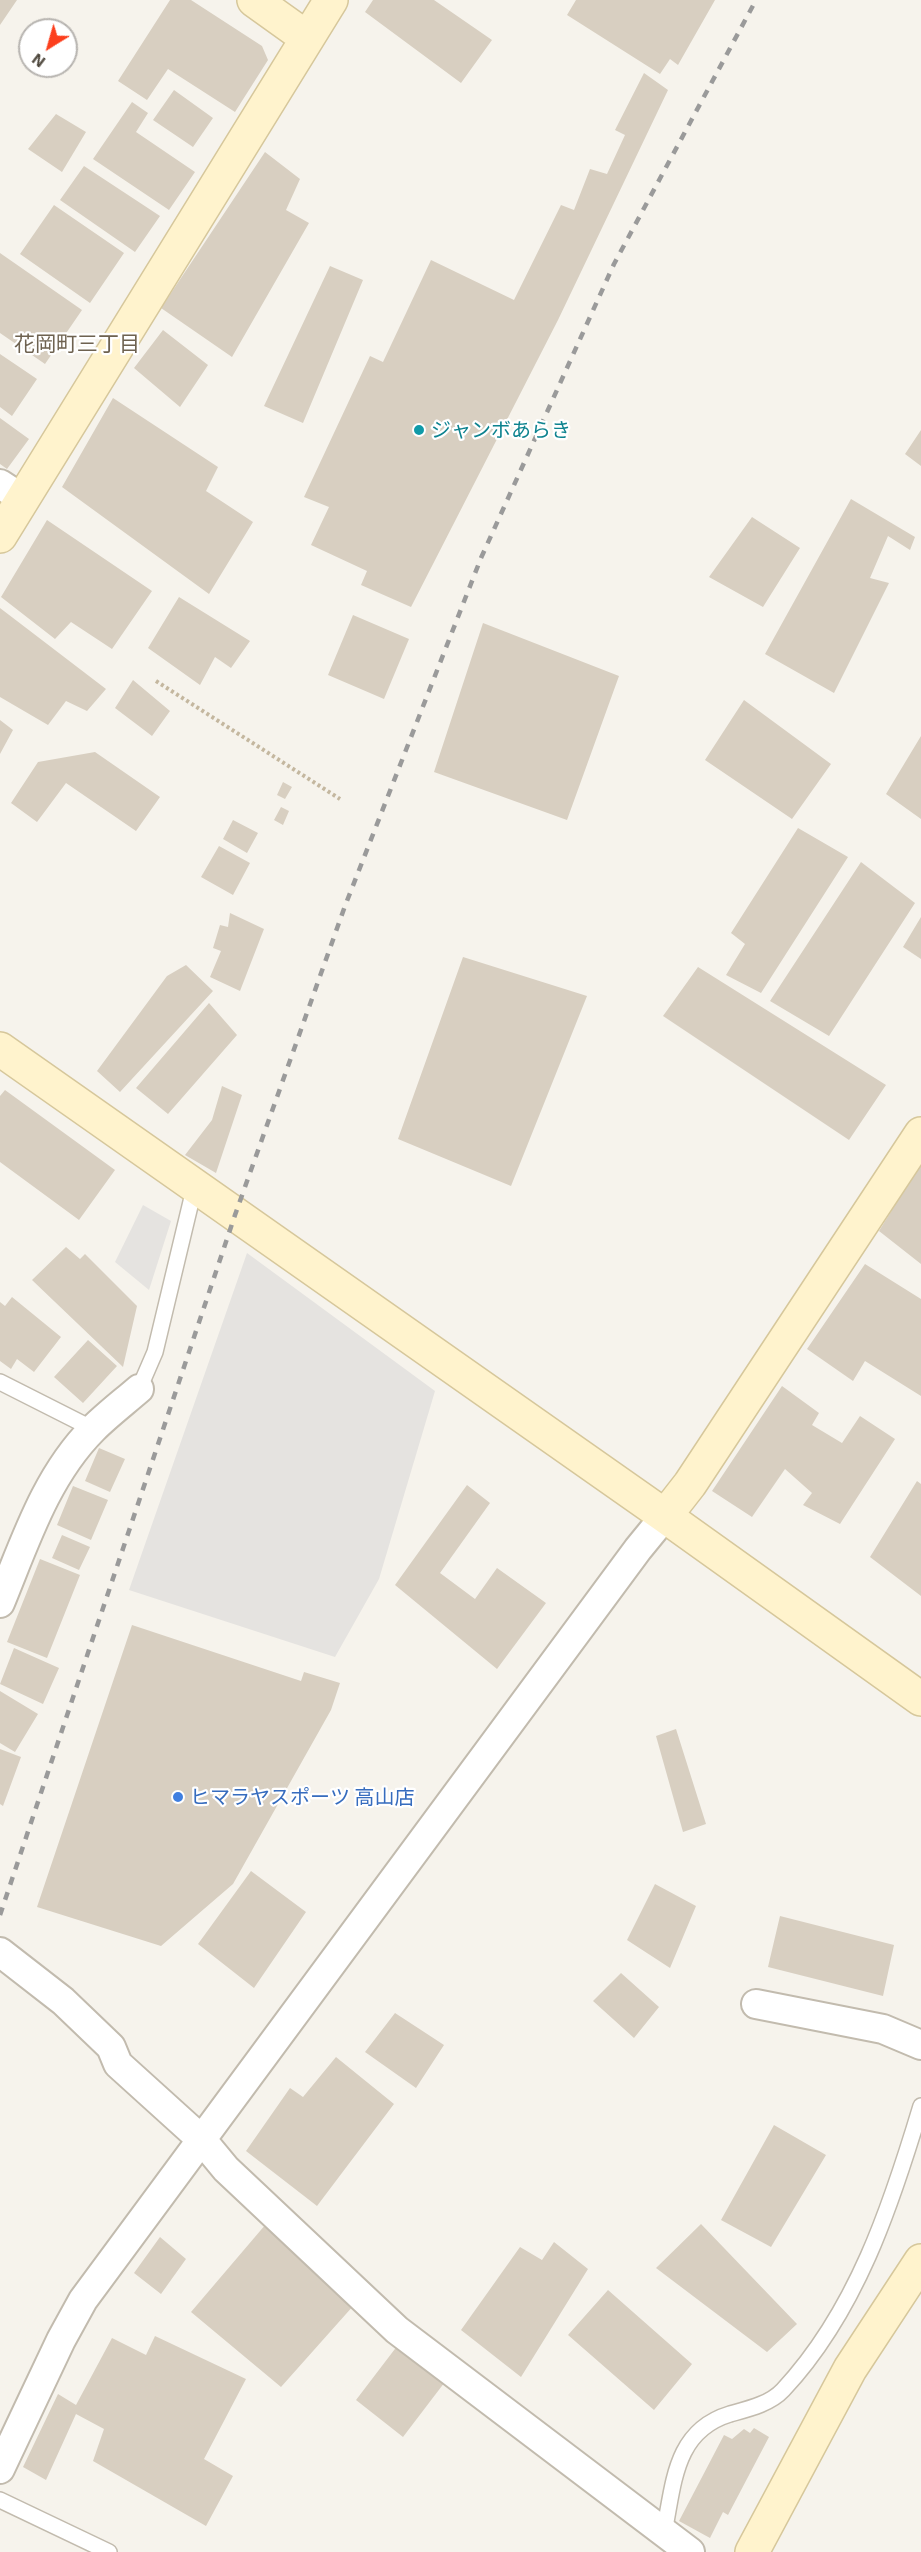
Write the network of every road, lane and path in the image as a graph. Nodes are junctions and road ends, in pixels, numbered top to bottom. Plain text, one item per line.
1 (255, 0) edge
2 (331, 0) edge
3 (308, 38) junction
4 (11, 492) edge
5 (0, 536) edge
6 (156, 681) dead end
7 (340, 800) dead end
8 (0, 1049) edge
9 (921, 1134) edge
10 (195, 1185) junction
11 (0, 1382) edge
12 (139, 1389) joint
13 (93, 1429) junction
14 (665, 1516) junction
15 (0, 1603) edge
16 (921, 1699) edge
17 (0, 1952) edge
18 (756, 2004) dead end
19 (921, 2045) edge
20 (921, 2106) edge
21 (202, 2140) junction
22 (921, 2262) edge
23 (0, 2469) edge
24 (0, 2500) edge
25 (664, 2532) junction
26 (109, 2552) edge
27 (690, 2552) edge
28 (752, 2552) edge

1 - 3 street
2 - 3 street
3 - 4 street
4 - 5 street
6 - 7 path
8 - 10 street
9 - 14 street
10 - 12 lane
10 - 14 street
11 - 13 lane
12 - 13 street
13 - 15 street
14 - 16 street
14 - 21 street
17 - 21 street
18 - 19 street
20 - 25 lane
21 - 23 street
21 - 25 street
22 - 28 street
24 - 26 lane
25 - 27 street

